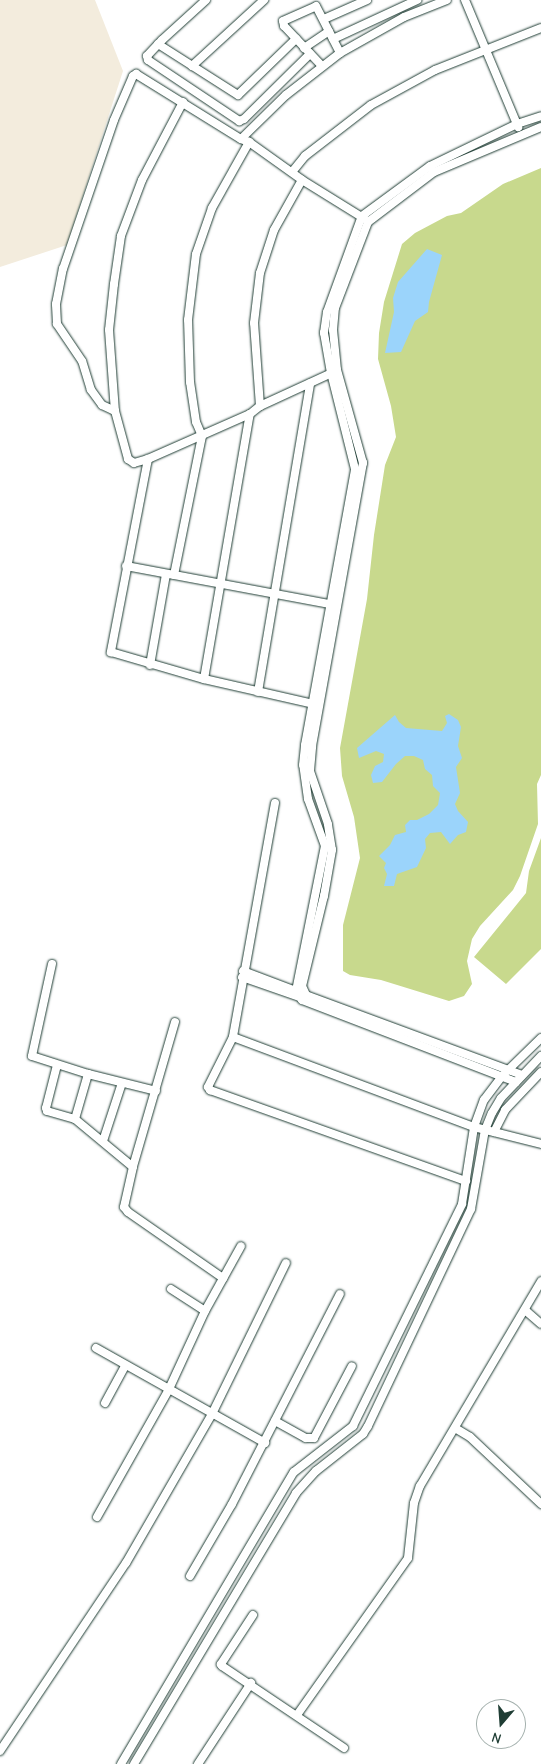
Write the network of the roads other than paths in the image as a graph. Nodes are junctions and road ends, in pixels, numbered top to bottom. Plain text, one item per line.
1 (206, 0) edge
2 (264, 0) edge
3 (367, 0) edge
4 (417, 0) edge
5 (447, 0) edge
6 (464, 0) edge
7 (324, 19) junction
8 (541, 28) edge
9 (331, 35) junction
10 (296, 39) junction
11 (158, 44) junction
12 (486, 49) junction
13 (307, 51) junction
14 (340, 53) junction
15 (192, 66) junction
16 (322, 66) junction
17 (183, 102) junction
18 (541, 116) edge
19 (517, 124) junction
20 (541, 127) edge
21 (521, 134) junction
22 (241, 139) junction
23 (249, 142) junction
24 (292, 172) junction
25 (302, 180) junction
26 (365, 219) junction
27 (334, 372) junction
28 (310, 383) junction
29 (260, 406) junction
30 (115, 411) junction
31 (250, 414) junction
32 (202, 436) junction
33 (148, 459) junction
34 (126, 566) junction
35 (166, 574) junction
36 (174, 575) junction
37 (220, 585) junction
38 (275, 593) junction
39 (334, 604) junction
40 (150, 665) junction
41 (204, 680) junction
42 (258, 692) junction
43 (315, 704) junction
44 (275, 803) dead end
45 (52, 964) dead end
46 (243, 974) junction
47 (301, 994) junction
48 (175, 1022) dead end
49 (233, 1037) junction
50 (541, 1038) edge
51 (541, 1056) edge
52 (57, 1065) junction
53 (509, 1069) junction
54 (541, 1072) edge
55 (88, 1074) junction
56 (522, 1075) junction
57 (502, 1076) junction
58 (516, 1082) junction
59 (122, 1083) junction
60 (156, 1091) junction
61 (76, 1119) junction
62 (474, 1127) junction
63 (485, 1130) junction
64 (494, 1132) junction
65 (104, 1141) junction
66 (541, 1144) edge
67 (133, 1167) junction
68 (466, 1181) junction
69 (241, 1246) dead end
70 (286, 1263) dead end
71 (223, 1278) junction
72 (541, 1281) edge
73 (171, 1289) dead end
74 (340, 1294) dead end
75 (525, 1310) junction
76 (204, 1311) junction
77 (541, 1324) edge
78 (96, 1348) dead end
79 (125, 1366) junction
80 (352, 1366) dead end
81 (169, 1389) junction
82 (105, 1403) dead end
83 (212, 1414) junction
84 (275, 1421) junction
85 (455, 1428) junction
86 (264, 1443) junction
87 (541, 1504) edge
88 (97, 1517) dead end
89 (190, 1576) dead end
90 (253, 1615) dead end
91 (251, 1683) junction
92 (297, 1715) junction
93 (344, 1748) dead end
94 (0, 1752) edge
95 (121, 1764) edge
96 (134, 1764) edge
97 (198, 1764) edge

1 - 11 street
2 - 15 street
3 - 7 street
4 - 9 street
5 - 14 street
6 - 12 street
7 - 9 street
7 - 10 street
8 - 12 street
9 - 13 street
9 - 14 street
10 - 13 street
10 - 15 street
11 - 13 street
11 - 15 street
12 - 19 street
12 - 24 street
13 - 16 street
14 - 16 street
16 - 22 street
17 - 22 street
17 - 30 street
17 - 30 street
18 - 19 street
19 - 21 street
19 - 26 street
20 - 21 street
21 - 26 street
22 - 23 street
23 - 24 street
23 - 32 street
24 - 25 street
25 - 26 street
25 - 29 street
26 - 27 street
27 - 28 street
27 - 39 street
28 - 29 street
28 - 38 street
29 - 31 street
30 - 33 street
31 - 32 street
31 - 37 street
32 - 33 street
32 - 36 street
33 - 34 street
34 - 35 street
34 - 40 street
35 - 36 street
35 - 40 street
36 - 37 street
37 - 38 street
37 - 41 street
38 - 39 street
38 - 42 street
39 - 43 street
40 - 41 street
41 - 42 street
42 - 43 street
43 - 47 street
44 - 46 street
45 - 52 street
46 - 47 street
46 - 49 street
47 - 53 street
47 - 57 street
48 - 60 street
49 - 62 street
49 - 68 street
50 - 53 street
51 - 56 street
52 - 55 street
52 - 61 street
53 - 56 street
53 - 57 street
54 - 64 street
55 - 59 street
55 - 61 street
56 - 58 street
57 - 58 street
57 - 62 street
58 - 63 street
59 - 60 street
59 - 65 street
60 - 67 street
61 - 65 street
62 - 63 street
62 - 68 street
63 - 64 street
63 - 96 street
64 - 66 street
65 - 67 street
67 - 71 street
68 - 95 street
69 - 71 street
70 - 83 street
71 - 76 street
72 - 75 street
73 - 76 street
74 - 84 street
75 - 77 street
75 - 85 street
76 - 81 street
78 - 79 street
79 - 81 street
79 - 82 street
80 - 84 street
81 - 83 street
81 - 88 street
83 - 86 street
83 - 94 street
84 - 86 street
85 - 87 street
85 - 92 street
86 - 89 street
90 - 91 street
91 - 92 street
91 - 97 street
92 - 93 street

